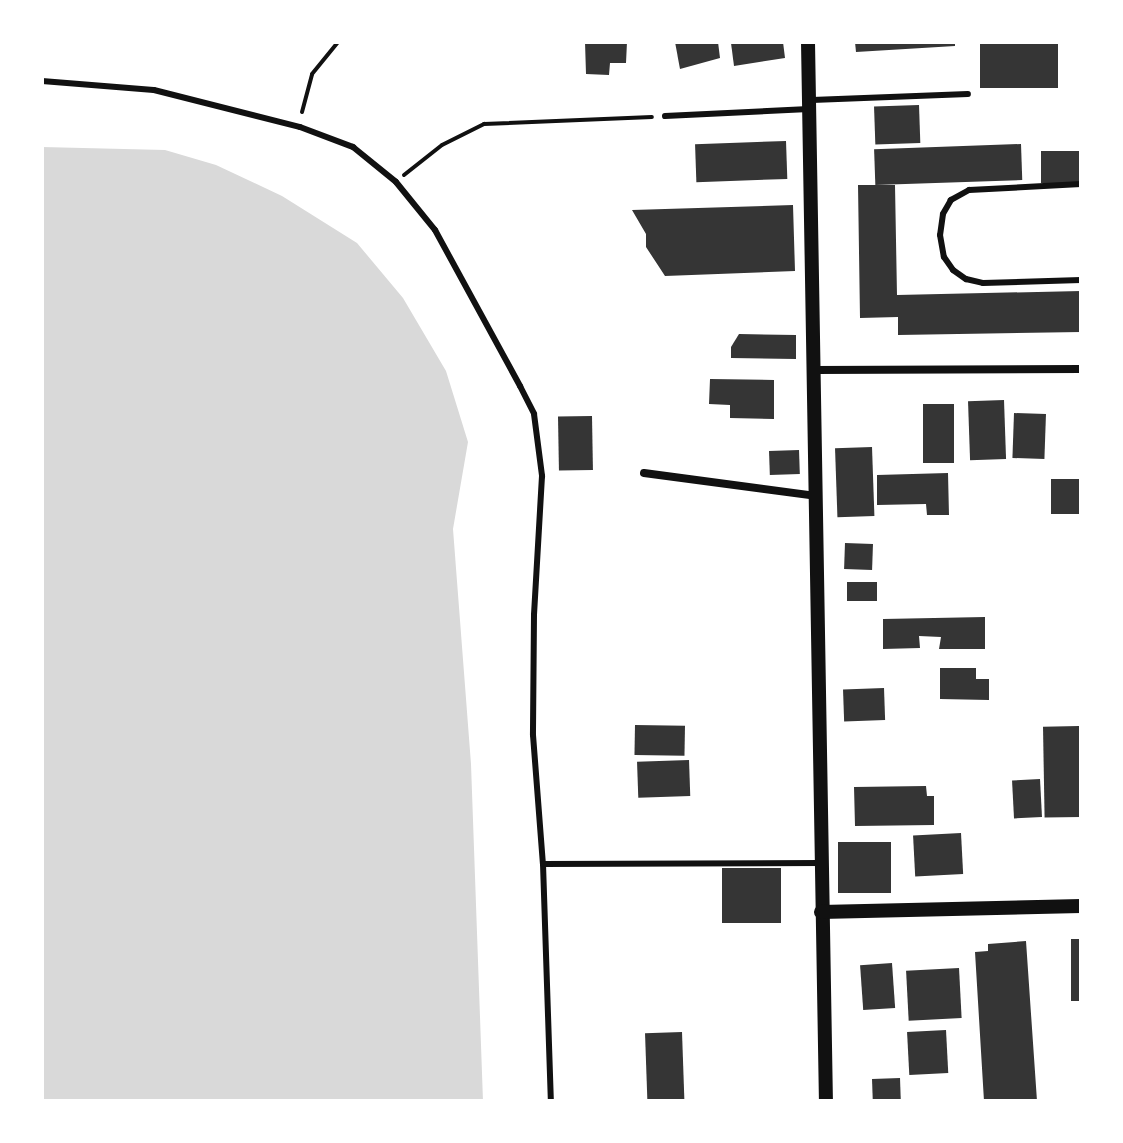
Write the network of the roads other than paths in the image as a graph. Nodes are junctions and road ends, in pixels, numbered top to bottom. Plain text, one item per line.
1 (808, 42) edge
2 (42, 81) edge
3 (968, 94) dead end
4 (809, 104) junction
5 (665, 116) road end
6 (1081, 184) edge
7 (1081, 280) edge
8 (1081, 369) edge
9 (814, 370) junction
10 (644, 473) dead end
11 (817, 496) junction
12 (821, 863) junction
13 (543, 864) junction
14 (1081, 906) edge
15 (821, 912) junction
16 (551, 1101) edge
17 (826, 1101) edge

1 - 4 street
2 - 13 lane
3 - 4 lane
4 - 5 lane
4 - 9 street
6 - 7 lane
8 - 9 street
9 - 11 street
10 - 11 street
11 - 12 street
12 - 13 lane
12 - 15 street
13 - 16 lane
14 - 15 street
15 - 17 street

